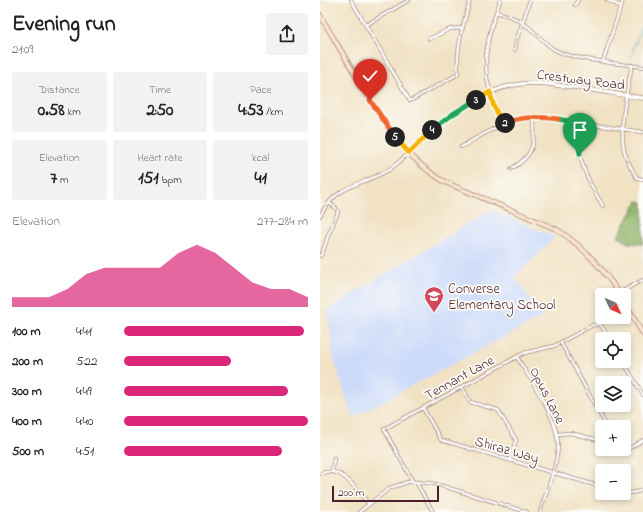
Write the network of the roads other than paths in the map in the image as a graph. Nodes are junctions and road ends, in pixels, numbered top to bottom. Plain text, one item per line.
1 (351, 0) edge
2 (409, 0) edge
3 (470, 0) edge
4 (500, 0) edge
5 (530, 0) edge
6 (578, 0) edge
7 (607, 0) edge
8 (622, 0) edge
9 (575, 5) dead end
10 (620, 6) junction
11 (496, 12) junction
12 (320, 15) edge
13 (523, 22) junction
14 (366, 25) junction
15 (462, 28) junction
16 (429, 39) dead end
17 (514, 50) dead end
18 (603, 61) junction
19 (632, 65) junction
20 (643, 67) edge
21 (490, 92) junction
22 (627, 95) junction
23 (643, 98) edge
24 (534, 117) junction
25 (579, 123) junction
26 (502, 124) junction
27 (623, 129) junction
28 (643, 132) edge
29 (461, 147) dead end
30 (409, 153) junction
31 (511, 169) dead end
32 (643, 179) edge
33 (329, 203) junction
34 (602, 206) dead end
35 (320, 216) edge
36 (320, 256) edge
37 (643, 280) edge
38 (615, 288) edge
39 (629, 288) edge
40 (631, 314) edge
41 (605, 332) edge
42 (643, 334) edge
43 (561, 343) junction
44 (517, 357) junction
45 (627, 368) edge
46 (462, 387) junction
47 (643, 395) edge
48 (423, 408) junction
49 (603, 420) edge
50 (557, 434) junction
51 (595, 439) edge
52 (643, 440) edge
53 (631, 446) edge
54 (334, 459) dead end
55 (510, 459) junction
56 (332, 472) junction
57 (552, 472) junction
58 (320, 474) edge
59 (415, 482) junction
60 (595, 485) edge
61 (643, 490) edge
62 (631, 493) edge
63 (369, 504) junction
64 (359, 512) edge
65 (433, 512) edge
66 (527, 512) edge
67 (540, 512) edge

1 - 14 street
2 - 14 street
3 - 15 street
4 - 11 street
5 - 13 street
6 - 9 street
7 - 10 street
8 - 10 street
10 - 18 street
11 - 13 street
11 - 21 street
12 - 30 main road
13 - 17 street
13 - 18 street
14 - 15 street
15 - 16 street
18 - 19 street
19 - 20 street
19 - 22 street
21 - 22 street, Crestway Road
21 - 26 street
21 - 30 street, Crestway Road
22 - 23 street, Crestway Road
22 - 27 street
24 - 25 street
24 - 26 street
24 - 31 street
25 - 27 street
25 - 34 street
26 - 29 street
27 - 28 street
27 - 32 street
30 - 33 street, Crestway Road
30 - 38 main road
33 - 35 street, Crestway Road
33 - 36 street
37 - 39 street
40 - 42 main road
41 - 43 street, Tennant Lane
43 - 44 street, Tennant Lane
43 - 49 street
44 - 46 street, Tennant Lane
44 - 50 street, Opus Lane
45 - 47 street
46 - 48 street, Tennant Lane
46 - 55 street
48 - 55 street, Shiraz Way
48 - 59 street, Tennant Lane
50 - 51 street
50 - 57 street, Opus Lane
52 - 53 street
54 - 56 street
55 - 57 street, Shiraz Way
56 - 58 street
56 - 63 street
57 - 60 street, Shiraz Way
57 - 67 street, Opus Lane
59 - 63 street
59 - 65 street
59 - 66 street
61 - 62 street
63 - 64 street

